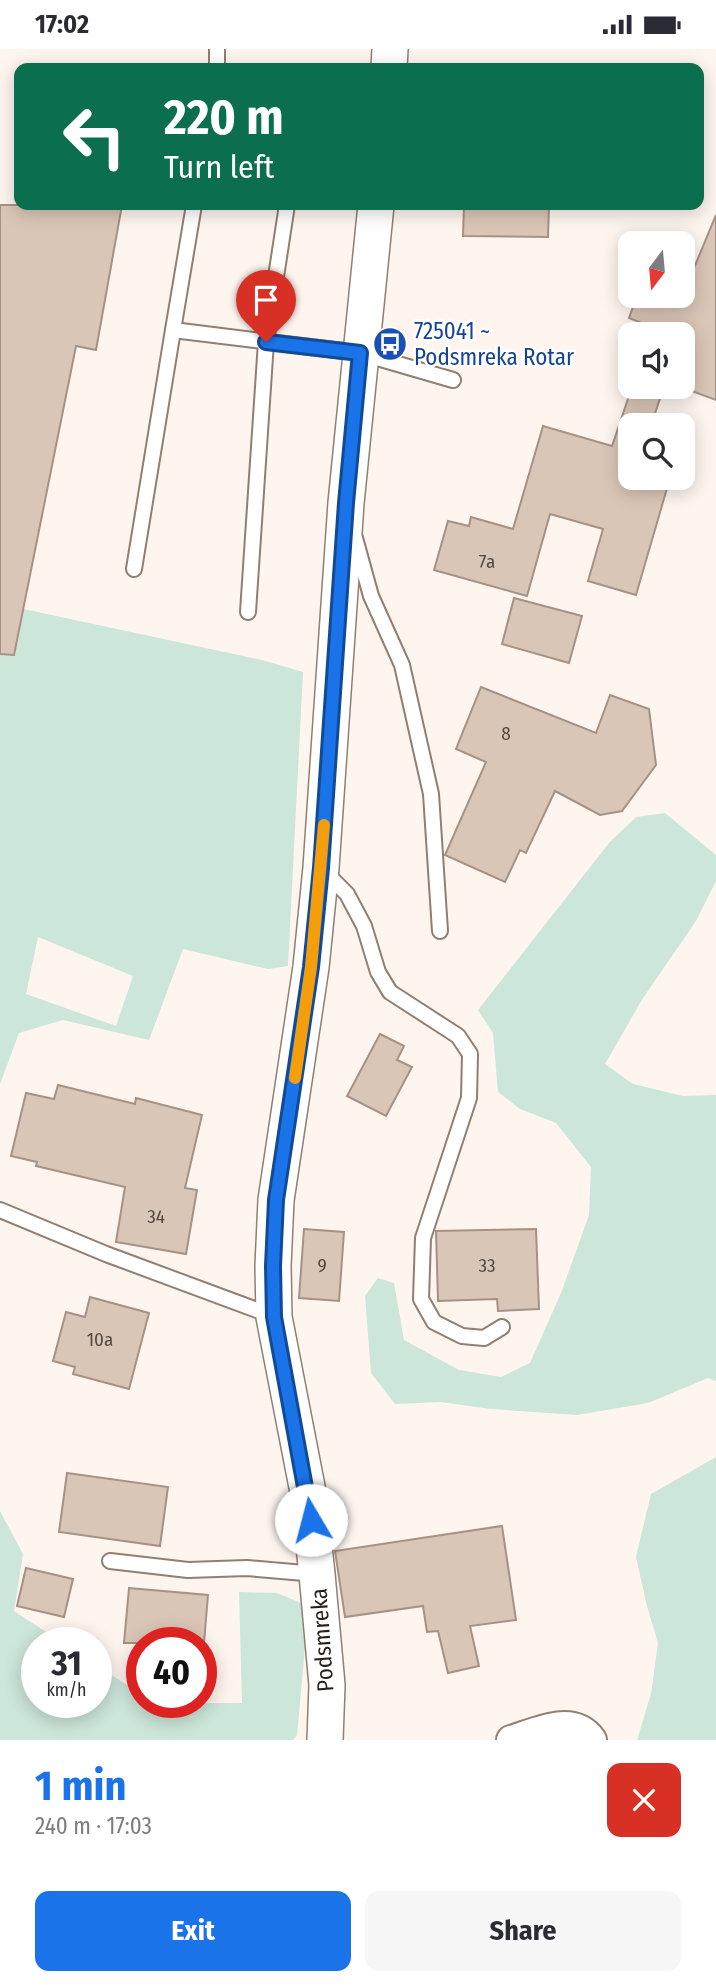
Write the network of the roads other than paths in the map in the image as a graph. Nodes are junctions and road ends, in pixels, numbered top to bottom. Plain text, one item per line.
1 (193, 210) edge
2 (286, 210) edge
3 (375, 210) edge
4 (173, 330) junction
5 (266, 342) junction
6 (360, 353) junction
7 (453, 380) dead end
8 (346, 503) junction
9 (134, 569) dead end
10 (248, 612) dead end
11 (321, 868) junction
12 (440, 931) dead end
13 (0, 1210) edge
14 (274, 1317) junction
15 (502, 1327) dead end
16 (110, 1561) dead end
17 (317, 1574) junction
18 (325, 1740) edge
19 (511, 1740) edge
20 (592, 1740) edge

1 - 4 lane
2 - 5 lane
3 - 6 street, Podsmreka
4 - 5 lane
4 - 9 lane
5 - 6 lane
5 - 10 lane
6 - 7 lane
6 - 8 street, Podsmreka
8 - 11 street, Podsmreka
8 - 12 lane
11 - 14 street, Podsmreka
11 - 15 lane
13 - 14 lane
14 - 17 street, Podsmreka
16 - 17 lane
17 - 18 street, Podsmreka
19 - 20 street

